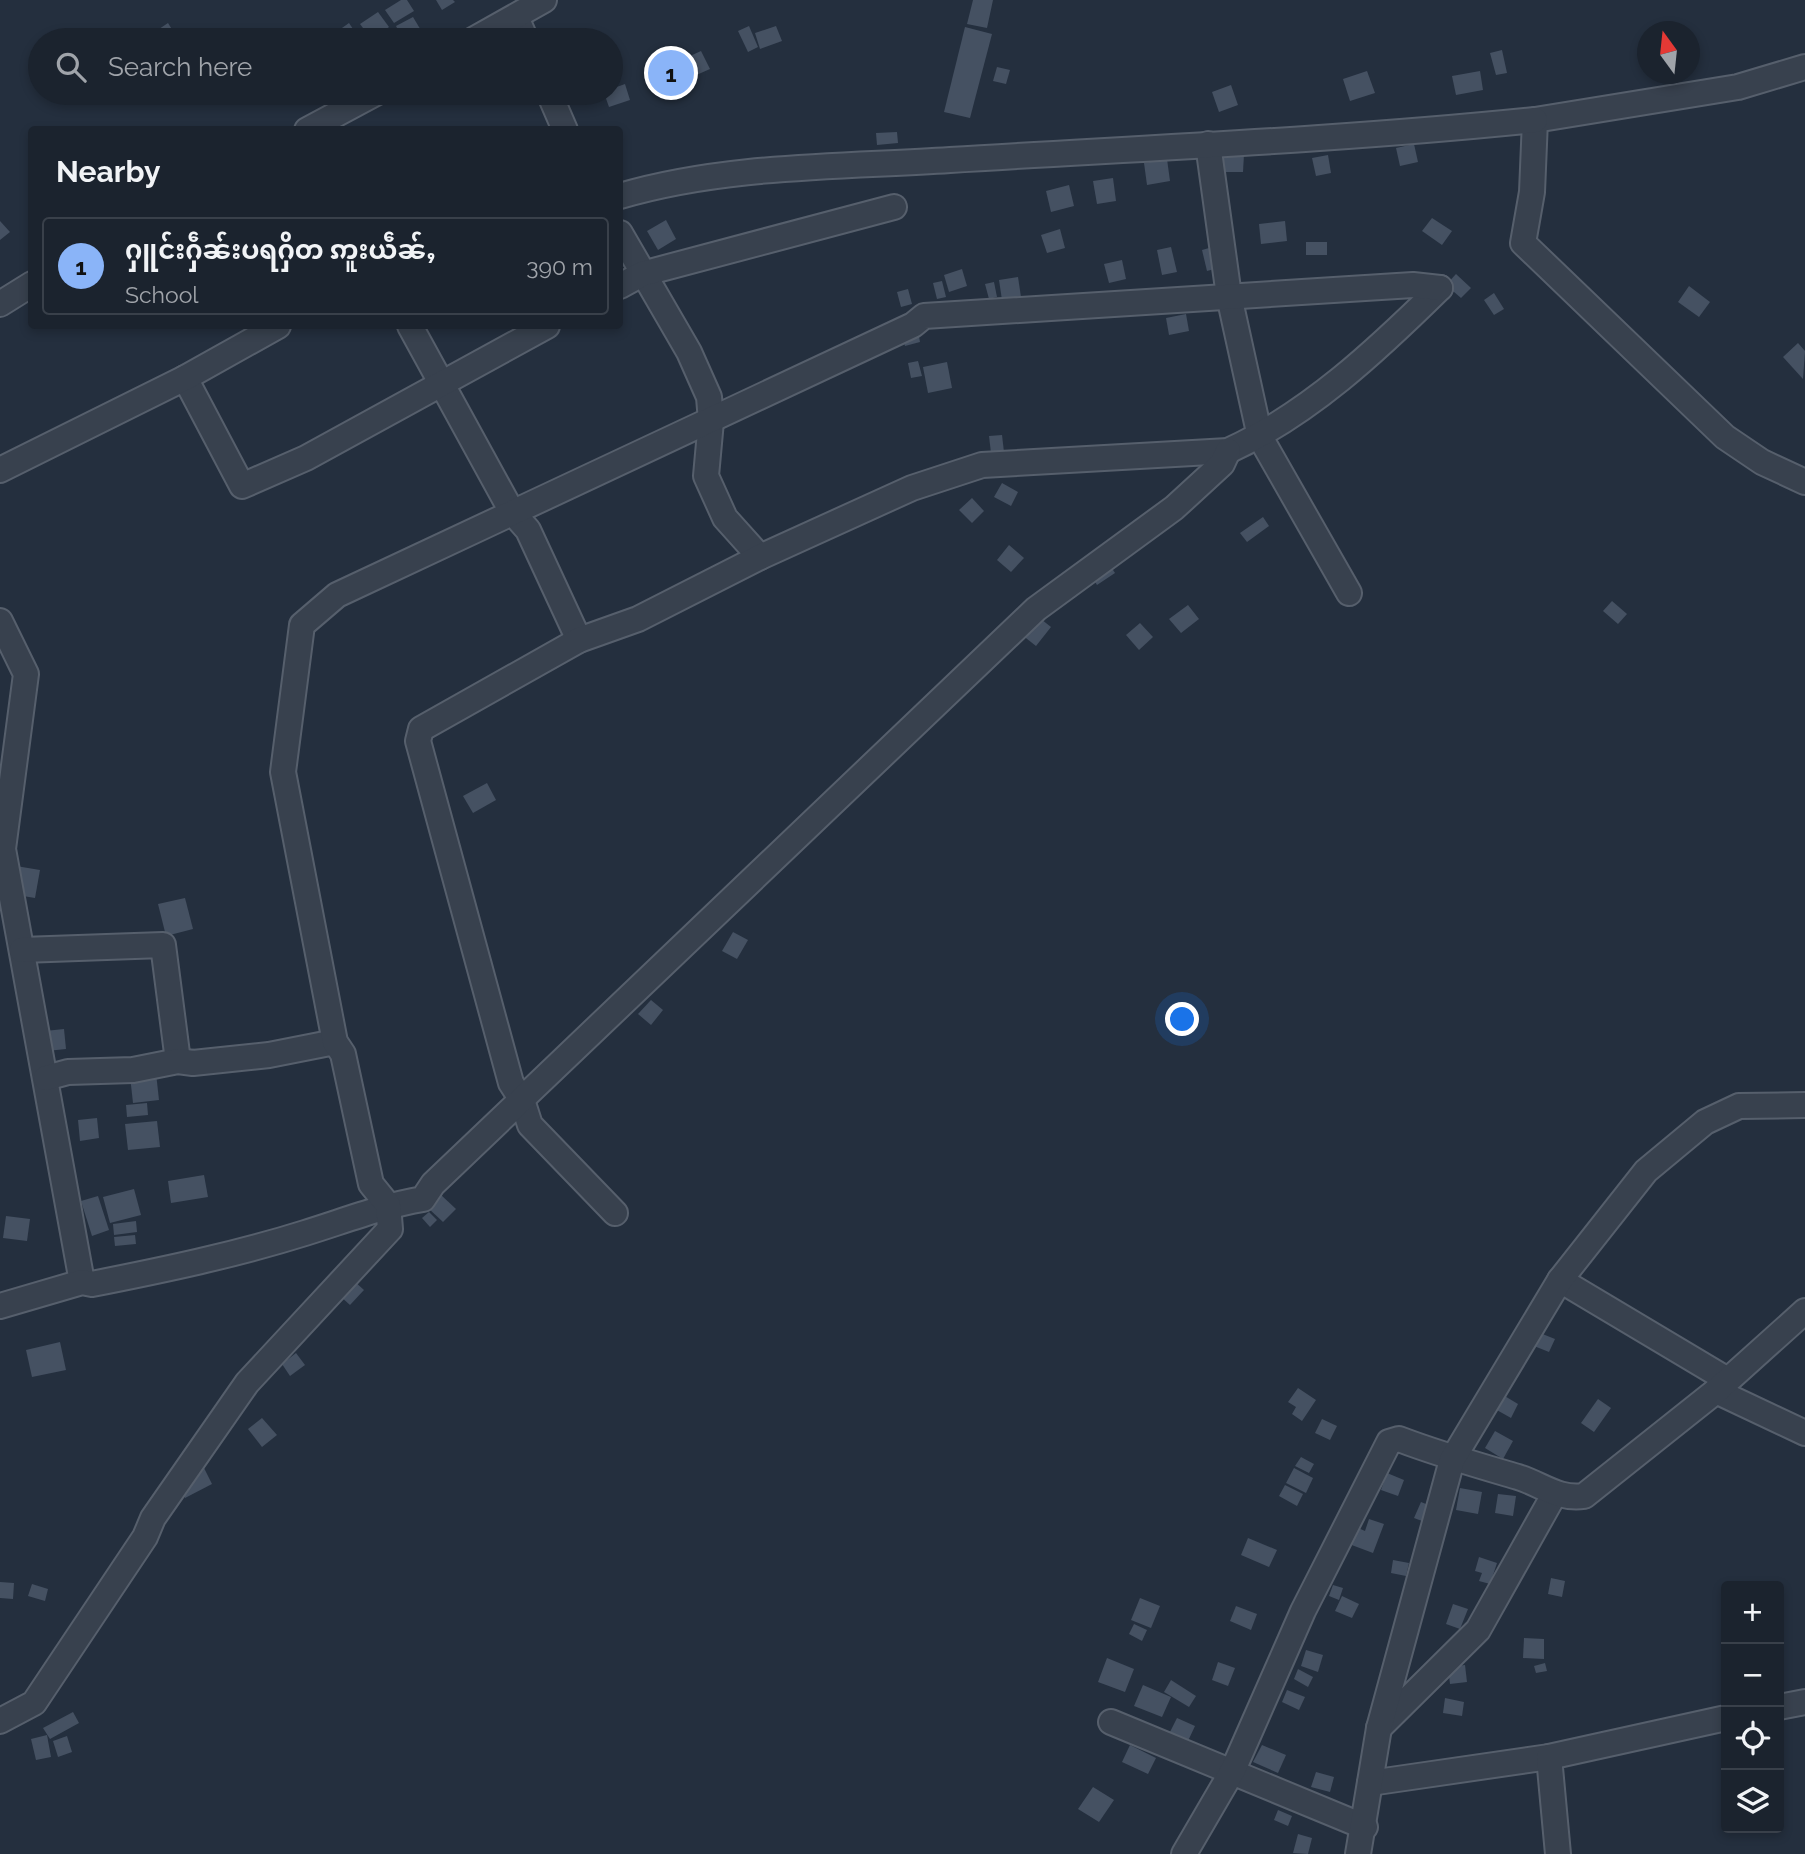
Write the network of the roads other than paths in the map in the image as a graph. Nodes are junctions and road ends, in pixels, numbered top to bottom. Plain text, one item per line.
1 (544, 0) edge
2 (516, 17) junction
3 (495, 28) edge
4 (521, 28) edge
5 (1805, 67) edge
6 (354, 105) edge
7 (554, 105) edge
8 (1535, 120) junction
9 (314, 126) edge
10 (563, 126) edge
11 (1208, 144) junction
12 (623, 195) edge
13 (894, 207) dead end
14 (623, 239) edge
15 (642, 274) junction
16 (623, 284) edge
17 (28, 286) edge
18 (1229, 296) junction
19 (0, 304) edge
20 (273, 329) edge
21 (412, 329) edge
22 (541, 329) edge
23 (185, 378) junction
24 (440, 383) junction
25 (711, 421) junction
26 (1260, 437) junction
27 (1228, 452) junction
28 (0, 470) edge
29 (1805, 482) edge
30 (512, 512) junction
31 (760, 557) junction
32 (1349, 593) dead end
33 (0, 621) edge
34 (579, 639) junction
35 (2, 827) edge
36 (22, 950) junction
37 (335, 1042) junction
38 (178, 1061) junction
39 (46, 1078) junction
40 (522, 1100) junction
41 (1805, 1105) edge
42 (388, 1205) junction
43 (615, 1213) dead end
44 (1560, 1280) junction
45 (82, 1282) junction
46 (0, 1306) edge
47 (1805, 1311) edge
48 (1721, 1385) junction
49 (1805, 1433) edge
50 (1452, 1460) junction
51 (1555, 1493) junction
52 (1805, 1702) edge
53 (1784, 1706) edge
54 (1721, 1719) edge
55 (0, 1721) edge
56 (1111, 1722) dead end
57 (1379, 1728) junction
58 (1549, 1757) junction
59 (1233, 1770) junction
60 (1370, 1783) junction
61 (1365, 1827) junction
62 (1184, 1854) edge
63 (1358, 1854) edge
64 (1558, 1854) edge

1 - 2 street
2 - 3 street
2 - 4 street
5 - 8 street
6 - 9 street
7 - 10 street
8 - 11 street
8 - 29 street
11 - 12 street
11 - 18 street
13 - 15 street
14 - 15 street
15 - 16 street
15 - 25 street
17 - 19 street
18 - 25 street
18 - 26 street
18 - 26 street
20 - 23 street
21 - 24 street
22 - 24 street
23 - 24 street
23 - 28 street
24 - 30 street
25 - 30 street
25 - 31 street
26 - 27 street
26 - 32 street
27 - 31 street
27 - 40 street
30 - 34 street
30 - 37 street
31 - 34 street
33 - 35 street
34 - 40 street
35 - 36 street
36 - 38 street
36 - 39 street
37 - 38 street
37 - 42 street
38 - 39 street
39 - 45 street
40 - 42 street
40 - 43 street
41 - 44 street
42 - 45 street
42 - 55 street
44 - 48 street
44 - 50 street
45 - 46 street
47 - 48 street
48 - 49 street
48 - 51 street
50 - 51 street
50 - 57 street
50 - 59 street
51 - 57 street
52 - 53 street
54 - 58 street
56 - 59 street
57 - 60 street
58 - 60 street
58 - 64 street
59 - 61 street
59 - 62 street
60 - 61 street
61 - 63 street

